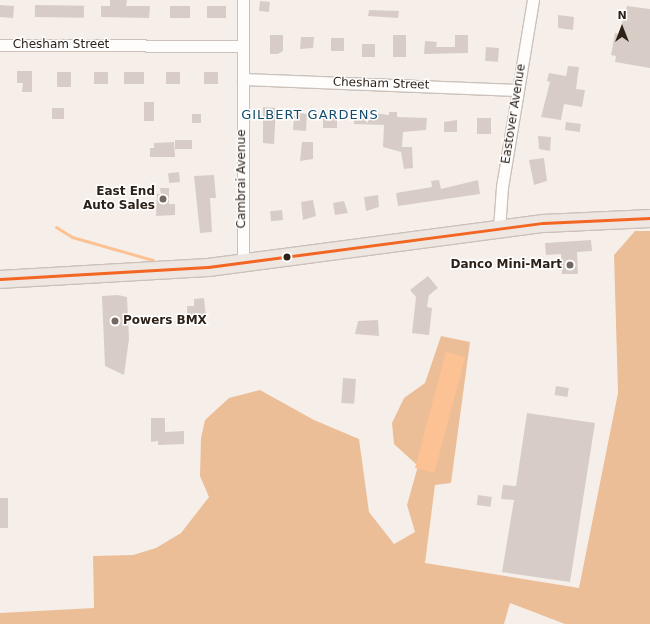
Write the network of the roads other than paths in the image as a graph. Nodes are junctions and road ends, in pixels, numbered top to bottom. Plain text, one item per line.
1 (243, 0) edge
2 (533, 0) edge
3 (0, 45) edge
4 (243, 46) junction
5 (243, 79) junction
6 (518, 90) junction
7 (650, 218) edge
8 (499, 229) junction
9 (243, 263) junction
10 (0, 279) edge

1 - 4 street, Cambrai Avenue
2 - 6 street, Eastover Avenue
3 - 4 street, Chesham Street
4 - 5 street, Cambrai Avenue
5 - 6 street, Chesham Street
5 - 9 street, Cambrai Avenue
6 - 8 street, Eastover Avenue
7 - 8 main road
8 - 9 main road
9 - 10 main road

